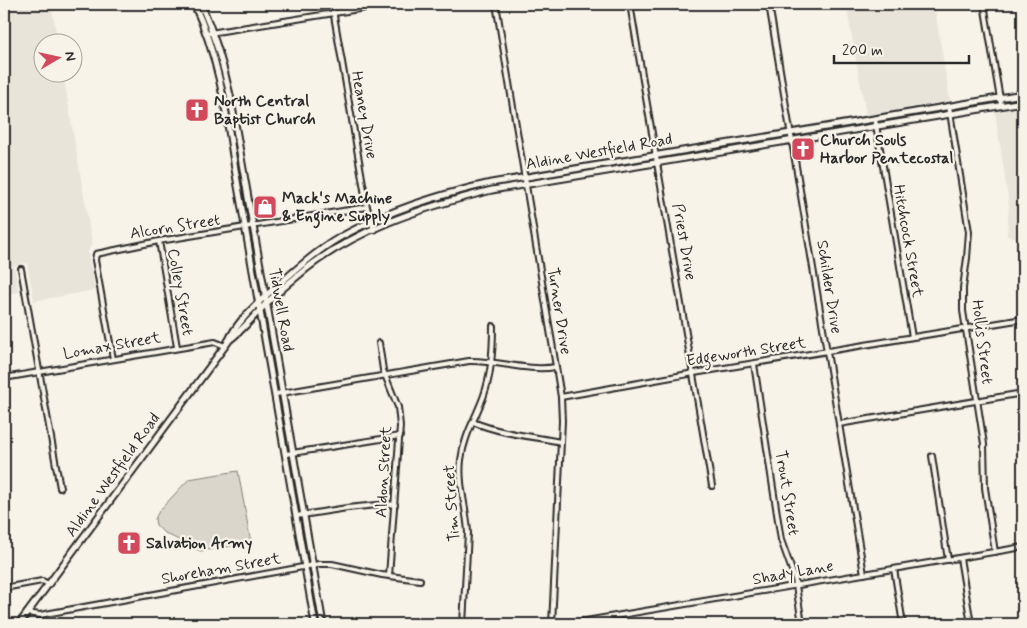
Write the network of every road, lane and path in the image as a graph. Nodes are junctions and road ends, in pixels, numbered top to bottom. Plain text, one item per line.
1 (194, 4) edge
2 (201, 4) edge
3 (332, 4) edge
4 (390, 4) edge
5 (496, 4) edge
6 (630, 4) edge
7 (768, 4) edge
8 (984, 4) edge
9 (334, 13) junction
10 (214, 32) junction
11 (206, 34) junction
12 (1023, 94) edge
13 (230, 95) junction
14 (224, 96) junction
15 (1000, 98) junction
16 (1023, 102) edge
17 (1001, 105) junction
18 (949, 106) junction
19 (915, 112) junction
20 (950, 114) junction
21 (875, 119) junction
22 (917, 119) junction
23 (876, 126) junction
24 (791, 132) junction
25 (792, 140) junction
26 (724, 144) junction
27 (726, 151) junction
28 (656, 155) junction
29 (658, 163) junction
30 (592, 166) junction
31 (235, 169) junction
32 (243, 169) junction
33 (593, 174) junction
34 (525, 177) junction
35 (526, 184) junction
36 (367, 207) junction
37 (372, 222) junction
38 (254, 226) junction
39 (246, 227) junction
40 (374, 230) junction
41 (159, 242) junction
42 (319, 252) junction
43 (323, 258) junction
44 (21, 269) dead end
45 (265, 296) junction
46 (259, 302) junction
47 (267, 304) junction
48 (260, 310) junction
49 (1023, 319) edge
50 (494, 326) dead end
51 (965, 328) junction
52 (912, 337) junction
53 (379, 343) dead end
54 (226, 344) junction
55 (177, 347) junction
56 (827, 351) junction
57 (113, 359) junction
58 (492, 362) junction
59 (754, 364) junction
60 (556, 367) junction
61 (39, 372) junction
62 (694, 373) junction
63 (385, 375) junction
64 (4, 378) edge
65 (283, 392) junction
66 (1023, 393) edge
67 (276, 394) junction
68 (561, 396) junction
69 (977, 401) junction
70 (473, 422) junction
71 (839, 424) junction
72 (400, 436) junction
73 (561, 442) junction
74 (293, 453) junction
75 (286, 454) junction
76 (932, 456) dead end
77 (712, 486) dead end
78 (60, 488) dead end
79 (395, 505) junction
80 (304, 515) junction
81 (296, 516) junction
82 (1023, 547) edge
83 (995, 552) junction
84 (960, 558) junction
85 (948, 560) junction
86 (312, 565) junction
87 (304, 566) junction
88 (894, 569) junction
89 (864, 574) junction
90 (389, 576) junction
91 (420, 580) dead end
92 (49, 584) junction
93 (796, 586) junction
94 (4, 588) edge
95 (27, 613) junction
96 (19, 624) edge
97 (315, 624) edge
98 (323, 624) edge
99 (463, 624) edge
100 (552, 624) edge
101 (568, 624) edge
102 (802, 624) edge
103 (903, 624) edge
104 (971, 624) edge

1 - 11 main road, Tidwell Road
2 - 10 main road, Tidwell Road
3 - 9 street, Heaney Drive
4 - 9 street
5 - 34 street, Turner Drive
6 - 28 street, Priest Drive
7 - 24 street, Schilder Drive
8 - 15 street
9 - 10 street
9 - 36 street, Heaney Drive
10 - 11 street
10 - 13 main road, Tidwell Road
11 - 14 main road, Tidwell Road
12 - 15 main road, Aldine Westfield Road
13 - 14 main road
13 - 32 main road, Tidwell Road
14 - 31 main road, Tidwell Road
15 - 17 street
15 - 18 main road, Aldine Westfield Road
16 - 17 main road, Aldine Westfield Road
17 - 20 main road, Aldine Westfield Road
18 - 19 main road, Aldine Westfield Road
18 - 20 street, Hollis Street
19 - 21 main road, Aldine Westfield Road
19 - 22 main road
20 - 22 main road, Aldine Westfield Road
20 - 51 street, Hollis Street
21 - 23 street, Hitchcock Street
21 - 24 main road, Aldine Westfield Road
22 - 23 main road, Aldine Westfield Road
23 - 25 main road, Aldine Westfield Road
23 - 52 street, Hitchcock Street
24 - 25 street, Schilder Drive
24 - 26 main road, Aldine Westfield Road
25 - 27 main road, Aldine Westfield Road
25 - 56 street, Schilder Drive
26 - 27 main road
26 - 28 main road, Aldine Westfield Road
27 - 29 main road, Aldine Westfield Road
28 - 29 street, Priest Drive
28 - 30 main road, Aldine Westfield Road
29 - 33 main road, Aldine Westfield Road
29 - 62 street, Priest Drive
30 - 33 main road
30 - 34 main road, Aldine Westfield Road
31 - 32 main road
31 - 39 main road, Tidwell Road
32 - 38 main road, Tidwell Road
33 - 35 main road, Aldine Westfield Road
34 - 35 street, Turner Drive
34 - 37 main road, Aldine Westfield Road
35 - 40 main road, Aldine Westfield Road
35 - 60 street, Turner Drive
36 - 37 street, Heaney Drive
36 - 38 street, Alcorn Street
37 - 40 street, Heaney Drive
37 - 42 main road, Aldine Westfield Road
38 - 39 street, Alcorn Street
38 - 45 main road, Tidwell Road
39 - 41 street, Alcorn Street
39 - 46 main road, Tidwell Road
40 - 43 main road, Aldine Westfield Road
41 - 55 street, Colley Street
41 - 57 street, Alcorn Street
42 - 43 main road
42 - 45 main road, Aldine Westfield Road
43 - 47 main road, Aldine Westfield Road
44 - 61 street
45 - 46 main road, Aldine Westfield Road
45 - 47 main road, Tidwell Road
46 - 48 main road, Tidwell Road
46 - 54 main road, Aldine Westfield Road
47 - 48 main road, Aldine Westfield Road
47 - 65 main road, Tidwell Road
48 - 54 main road, Aldine Westfield Road
48 - 67 main road, Tidwell Road
49 - 51 street, Edgeworth Street
50 - 58 street, Tim Street
51 - 52 street, Edgeworth Street
51 - 69 street, Hollis Street
52 - 56 street, Edgeworth Street
53 - 63 street, Aldon Street
54 - 55 street, Lomax Street
54 - 92 main road, Aldine Westfield Road
55 - 57 street, Lomax Street
56 - 59 street, Edgeworth Street
56 - 71 street, Schilder Drive
57 - 61 street, Lomax Street
58 - 60 street
58 - 63 street
58 - 70 street, Tim Street
59 - 62 street, Edgeworth Street
59 - 93 street, Trout Street
60 - 68 street, Turner Drive
61 - 64 street, Lomax Street
61 - 78 street
62 - 68 street, Edgeworth Street
62 - 77 street, Priest Drive
63 - 65 street
63 - 72 street, Aldon Street
65 - 67 street
65 - 74 main road, Tidwell Road
66 - 69 street
67 - 75 main road, Tidwell Road
68 - 73 street, Turner Drive
69 - 71 street
69 - 83 street, Hollis Street
70 - 73 street
70 - 99 street, Tim Street
71 - 89 street, Schilder Drive
72 - 74 street
72 - 79 street, Aldon Street
73 - 100 street, Turner Drive
74 - 75 street
74 - 80 main road, Tidwell Road
75 - 81 main road, Tidwell Road
76 - 85 street
79 - 80 street
79 - 90 street, Aldon Street
80 - 81 street
80 - 86 main road, Tidwell Road
81 - 87 main road, Tidwell Road
82 - 83 street, Shady Lane
83 - 84 street, Shady Lane
84 - 85 street, Shady Lane
84 - 104 street
85 - 88 street, Shady Lane
86 - 87 street, Shoreham Street
86 - 90 street, Shoreham Street
86 - 98 main road, Tidwell Road
87 - 95 street, Shoreham Street
87 - 97 main road, Tidwell Road
88 - 89 street, Shady Lane
88 - 103 street
89 - 93 street, Shady Lane
90 - 91 street, Shoreham Street
92 - 94 street
92 - 95 main road, Aldine Westfield Road
93 - 101 street, Shady Lane
93 - 102 street, Trout Street
95 - 96 main road, Aldine Westfield Road

